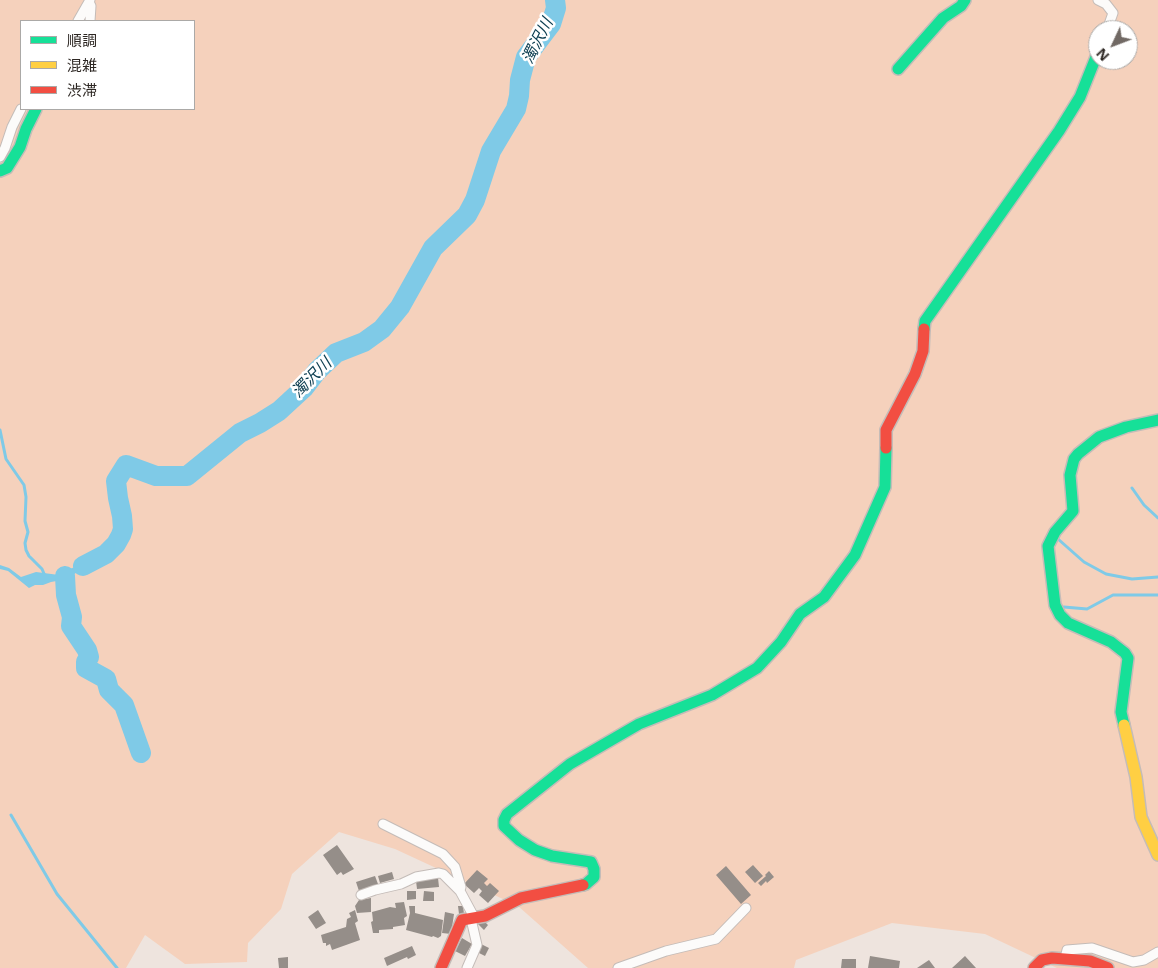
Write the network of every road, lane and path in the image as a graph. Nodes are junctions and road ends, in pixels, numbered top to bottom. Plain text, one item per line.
1 (965, 0) edge
2 (1098, 0) edge
3 (90, 1) edge
4 (79, 20) edge
5 (90, 20) edge
6 (1110, 20) edge
7 (898, 69) dead end
8 (1091, 70) edge
9 (20, 110) edge
10 (36, 110) edge
11 (0, 157) edge
12 (0, 171) edge
13 (1158, 420) edge
14 (383, 824) dead end
15 (1158, 854) edge
16 (460, 890) junction
17 (361, 895) dead end
18 (746, 908) dead end
19 (472, 918) junction
20 (1158, 952) edge
21 (1065, 958) junction
22 (441, 968) edge
23 (467, 968) edge
24 (618, 968) edge
25 (1034, 968) edge
26 (1108, 968) edge

1 - 7 street
2 - 6 street
3 - 4 street
3 - 5 street
8 - 19 street
9 - 11 street
10 - 12 street
13 - 15 street
14 - 16 street
16 - 17 street
16 - 19 street
18 - 24 street
19 - 22 street
19 - 23 street
20 - 21 street
21 - 25 street
21 - 26 street

